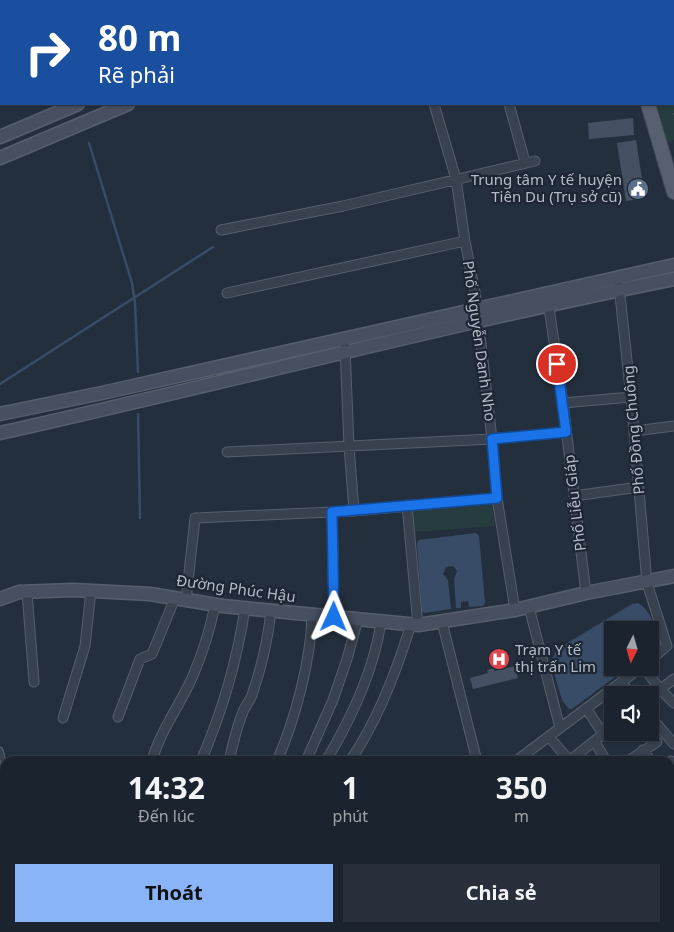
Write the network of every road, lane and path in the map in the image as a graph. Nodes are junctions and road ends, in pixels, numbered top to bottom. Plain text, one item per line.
1 (76, 105) edge
2 (123, 105) edge
3 (434, 105) edge
4 (509, 105) edge
5 (648, 105) edge
6 (0, 138) edge
7 (0, 158) edge
8 (456, 179) junction
9 (674, 192) edge
10 (221, 230) dead end
11 (465, 241) junction
12 (674, 265) edge
13 (674, 279) edge
14 (619, 284) junction
15 (227, 293) dead end
16 (547, 299) junction
17 (477, 315) junction
18 (344, 339) junction
19 (346, 353) junction
20 (229, 364) junction
21 (232, 380) junction
22 (632, 398) junction
23 (563, 403) junction
24 (0, 414) edge
25 (674, 426) edge
26 (635, 431) junction
27 (566, 432) junction
28 (0, 433) edge
29 (492, 439) junction
30 (349, 446) junction
31 (227, 452) dead end
32 (639, 487) junction
33 (574, 496) junction
34 (497, 498) junction
35 (407, 505) junction
36 (354, 511) junction
37 (332, 512) junction
38 (674, 576) edge
39 (647, 582) junction
40 (90, 590) junction
41 (27, 592) junction
42 (586, 593) junction
43 (0, 599) edge
44 (181, 599) junction
45 (216, 605) junction
46 (529, 607) junction
47 (245, 608) junction
48 (515, 610) junction
49 (270, 611) junction
50 (312, 615) junction
51 (334, 617) junction
52 (358, 619) junction
53 (381, 622) junction
54 (442, 622) junction
55 (414, 625) junction
56 (659, 653) edge
57 (629, 676) edge
58 (650, 676) edge
59 (674, 679) edge
60 (34, 682) dead end
61 (621, 682) junction
62 (624, 686) edge
63 (660, 689) junction
64 (674, 704) edge
65 (586, 708) junction
66 (118, 717) dead end
67 (63, 718) dead end
68 (659, 726) edge
69 (560, 728) junction
70 (604, 734) joint
71 (550, 737) junction
72 (595, 742) junction
73 (656, 742) dead end
74 (674, 744) edge
75 (644, 750) junction
76 (153, 756) edge
77 (203, 756) edge
78 (230, 756) edge
79 (279, 756) edge
80 (308, 756) edge
81 (329, 756) edge
82 (354, 756) edge
83 (477, 756) edge
84 (523, 756) edge
85 (566, 756) edge
86 (577, 756) edge
87 (603, 756) edge
88 (635, 756) edge
89 (648, 756) edge

1 - 6 street
2 - 7 street
3 - 8 street, Phố Nguyễn Danh Nho
4 - 8 street
5 - 9 main road
8 - 10 street
8 - 11 street, Phố Nguyễn Danh Nho
11 - 15 street
11 - 17 street, Phố Nguyễn Danh Nho
12 - 14 street
13 - 14 street
14 - 16 street
14 - 22 street, Phố Đồng Chuông
16 - 17 street
16 - 23 street, Phố Liễu Giáp
17 - 18 street
17 - 19 street
17 - 29 street, Phố Nguyễn Danh Nho
18 - 19 street
18 - 20 street
19 - 21 street
19 - 30 street
20 - 21 street
20 - 24 street
21 - 28 street
22 - 23 street
22 - 26 street, Phố Đồng Chuông
23 - 27 street, Phố Liễu Giáp
25 - 26 street
26 - 32 street, Phố Đồng Chuông
27 - 29 street
27 - 33 street, Phố Liễu Giáp
29 - 30 street
29 - 34 street, Phố Nguyễn Danh Nho
30 - 31 street
30 - 36 street
32 - 33 street
32 - 39 street, Phố Đồng Chuông
33 - 42 street, Phố Liễu Giáp
34 - 35 street
34 - 48 street, Phố Nguyễn Danh Nho
35 - 36 street
35 - 55 street
36 - 37 street
37 - 44 street
37 - 51 street
38 - 39 street, Đường Phúc Hậu
39 - 42 street, Đường Phúc Hậu
39 - 56 street, Phố Đồng Chuông
40 - 41 street, Đường Phúc Hậu
40 - 44 street, Đường Phúc Hậu
40 - 67 street
41 - 43 street, Đường Phúc Hậu
41 - 60 street
42 - 46 street, Đường Phúc Hậu
44 - 45 street, Đường Phúc Hậu
44 - 66 street
45 - 47 street, Đường Phúc Hậu
45 - 76 street
46 - 48 street, Đường Phúc Hậu
46 - 69 street
47 - 49 street, Đường Phúc Hậu
47 - 77 street
48 - 54 street, Đường Phúc Hậu
49 - 50 street, Đường Phúc Hậu
49 - 78 street
50 - 51 street, Đường Phúc Hậu
50 - 79 street
51 - 52 street, Đường Phúc Hậu
52 - 53 street, Đường Phúc Hậu
52 - 80 street
53 - 55 street, Đường Phúc Hậu
53 - 81 street
54 - 55 street, Đường Phúc Hậu
54 - 83 street
55 - 82 street
57 - 61 street
58 - 63 street
59 - 63 street
61 - 62 street
61 - 65 street
63 - 64 street
65 - 69 street
65 - 70 street
68 - 74 street
69 - 71 street
70 - 72 street
71 - 84 street
71 - 85 street
72 - 86 street
72 - 87 street
73 - 75 street
75 - 88 street
75 - 89 street

